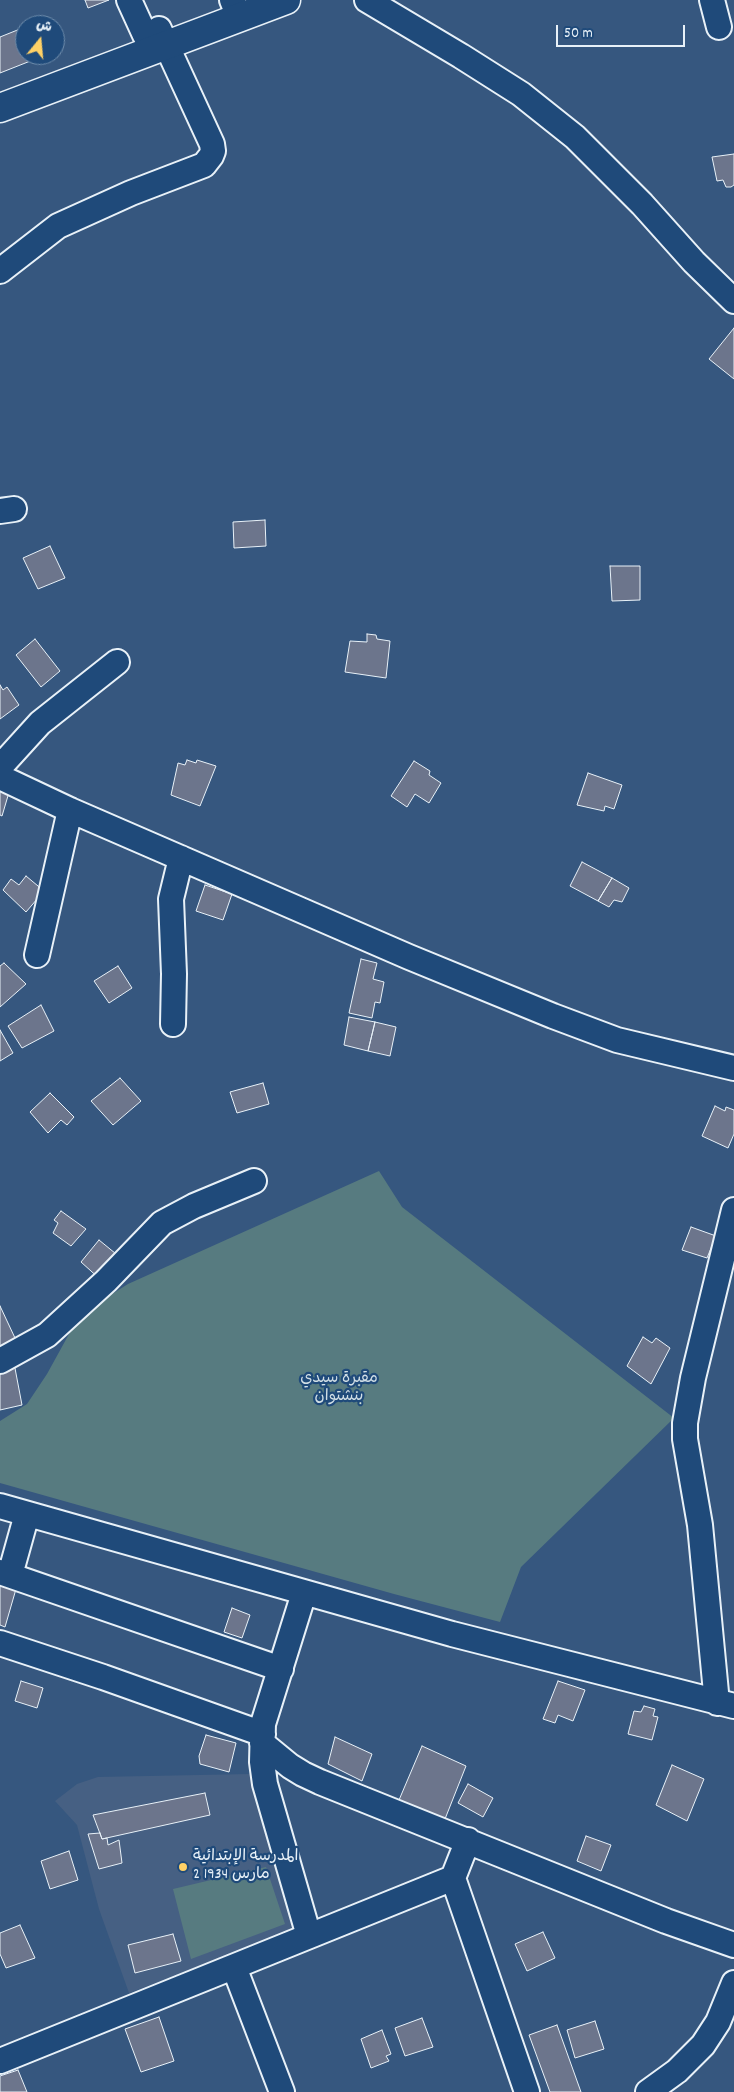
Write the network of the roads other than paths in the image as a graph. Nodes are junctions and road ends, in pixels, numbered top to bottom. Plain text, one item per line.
1 (129, 0) edge
2 (286, 0) edge
3 (367, 0) edge
4 (712, 0) edge
5 (236, 5) edge
6 (719, 27) dead end
7 (156, 36) junction
8 (0, 90) edge
9 (0, 108) edge
10 (0, 271) edge
11 (734, 301) edge
12 (117, 662) dead end
13 (0, 767) edge
14 (0, 777) edge
15 (70, 810) junction
16 (181, 858) junction
17 (37, 955) dead end
18 (173, 1024) dead end
19 (734, 1068) edge
20 (254, 1181) dead end
21 (734, 1210) edge
22 (0, 1361) edge
23 (0, 1506) edge
24 (27, 1514) junction
25 (5, 1574) edge
26 (304, 1593) junction
27 (0, 1643) edge
28 (281, 1669) junction
29 (726, 1705) edge
30 (262, 1739) junction
31 (468, 1840) junction
32 (454, 1878) junction
33 (310, 1936) junction
34 (734, 1945) edge
35 (234, 1967) junction
36 (734, 1983) edge
37 (0, 2061) edge
38 (282, 2092) edge
39 (527, 2092) edge
40 (648, 2092) edge

1 - 7 street
2 - 5 main road
3 - 11 street
4 - 6 street
5 - 7 main road
7 - 8 main road
7 - 9 main road
7 - 10 street
12 - 13 street
14 - 15 street
15 - 16 street
15 - 17 street
16 - 18 street
16 - 19 street
20 - 22 street
21 - 29 street
23 - 24 street
24 - 25 street
24 - 26 street
25 - 28 street
26 - 28 street
26 - 29 street
27 - 30 street
28 - 30 street
30 - 31 street
30 - 33 street
31 - 32 street
31 - 34 street
32 - 33 street
32 - 39 street
33 - 35 street
35 - 37 street
35 - 38 street
36 - 40 street

